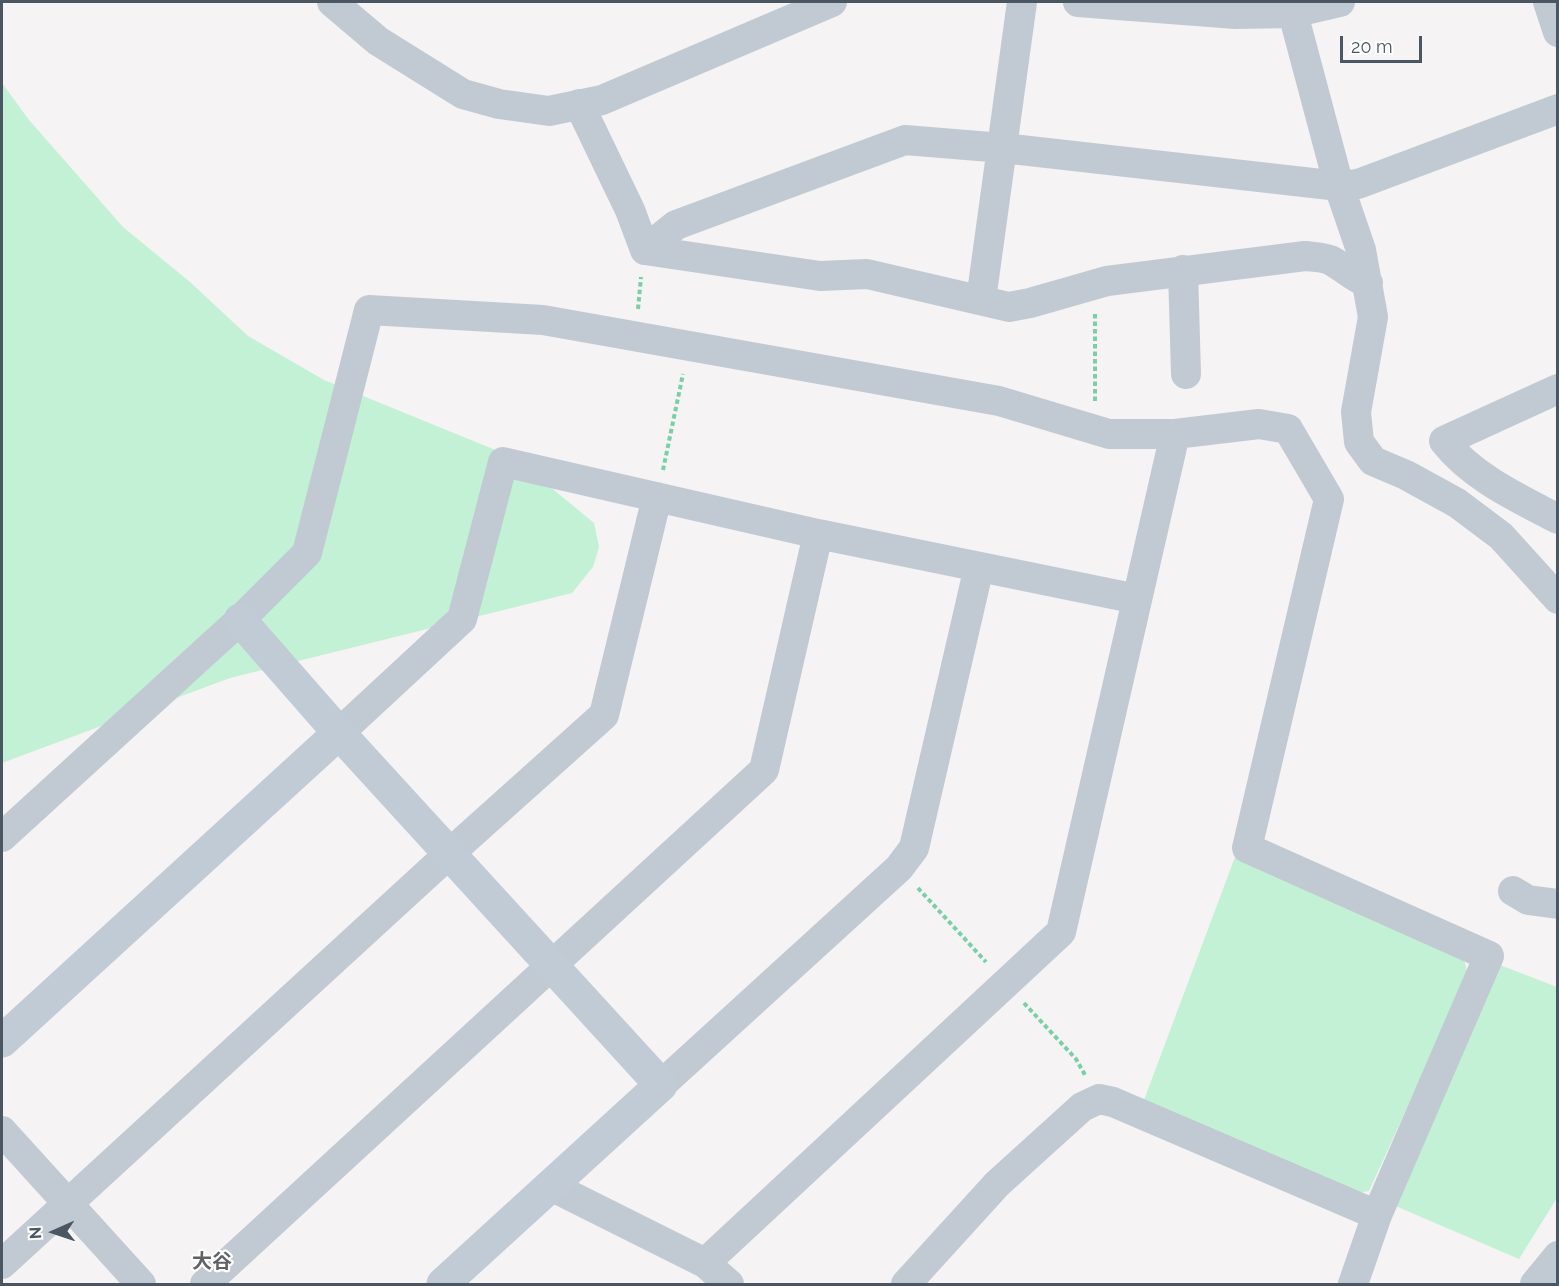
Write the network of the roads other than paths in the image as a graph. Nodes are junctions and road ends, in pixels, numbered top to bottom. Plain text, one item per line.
1 (332, 2) edge
2 (832, 2) edge
3 (1022, 2) edge
4 (1078, 2) edge
5 (1083, 2) edge
6 (1340, 2) edge
7 (1548, 2) edge
8 (1291, 7) edge
9 (1557, 32) edge
10 (579, 104) junction
11 (1557, 109) edge
12 (1003, 148) junction
13 (1339, 186) junction
14 (645, 250) junction
15 (1184, 270) junction
16 (1368, 283) junction
17 (981, 300) junction
18 (1186, 374) dead end
19 (1557, 389) edge
20 (1175, 434) junction
21 (657, 497) junction
22 (1557, 519) edge
23 (818, 534) junction
24 (979, 567) junction
25 (1137, 599) junction
26 (1557, 599) edge
27 (240, 620) junction
28 (339, 733) junction
29 (2, 837) edge
30 (450, 853) junction
31 (1513, 891) dead end
32 (1557, 904) edge
33 (553, 965) junction
34 (2, 1041) edge
35 (661, 1085) junction
36 (2, 1131) edge
37 (551, 1186) junction
38 (66, 1204) junction
39 (1377, 1215) junction
40 (1557, 1256) edge
41 (705, 1263) junction
42 (2, 1264) edge
43 (141, 1284) edge
44 (205, 1284) edge
45 (443, 1284) edge
46 (729, 1284) edge
47 (906, 1284) edge
48 (1353, 1284) edge
49 (1535, 1284) edge

1 - 10 street
2 - 10 street
3 - 12 street
4 - 5 street
5 - 8 street
6 - 8 street
7 - 9 street
8 - 13 street
10 - 14 street
11 - 13 street
12 - 13 street
12 - 14 street
12 - 17 street
13 - 16 street
14 - 17 street
15 - 16 street
15 - 17 street
15 - 18 street
16 - 26 street
19 - 22 street
20 - 25 street
20 - 27 street
20 - 39 street
21 - 23 street
21 - 28 street
21 - 30 street
23 - 24 street
23 - 33 street
24 - 25 street
24 - 35 street
25 - 41 street
27 - 28 street
27 - 29 street
28 - 30 street
28 - 34 street
30 - 33 street
30 - 38 street
31 - 32 street
33 - 35 street
33 - 44 street
35 - 37 street
36 - 38 street
37 - 41 street
37 - 45 street
38 - 42 street
38 - 43 street
39 - 47 street
39 - 48 street
40 - 49 street
41 - 46 street

